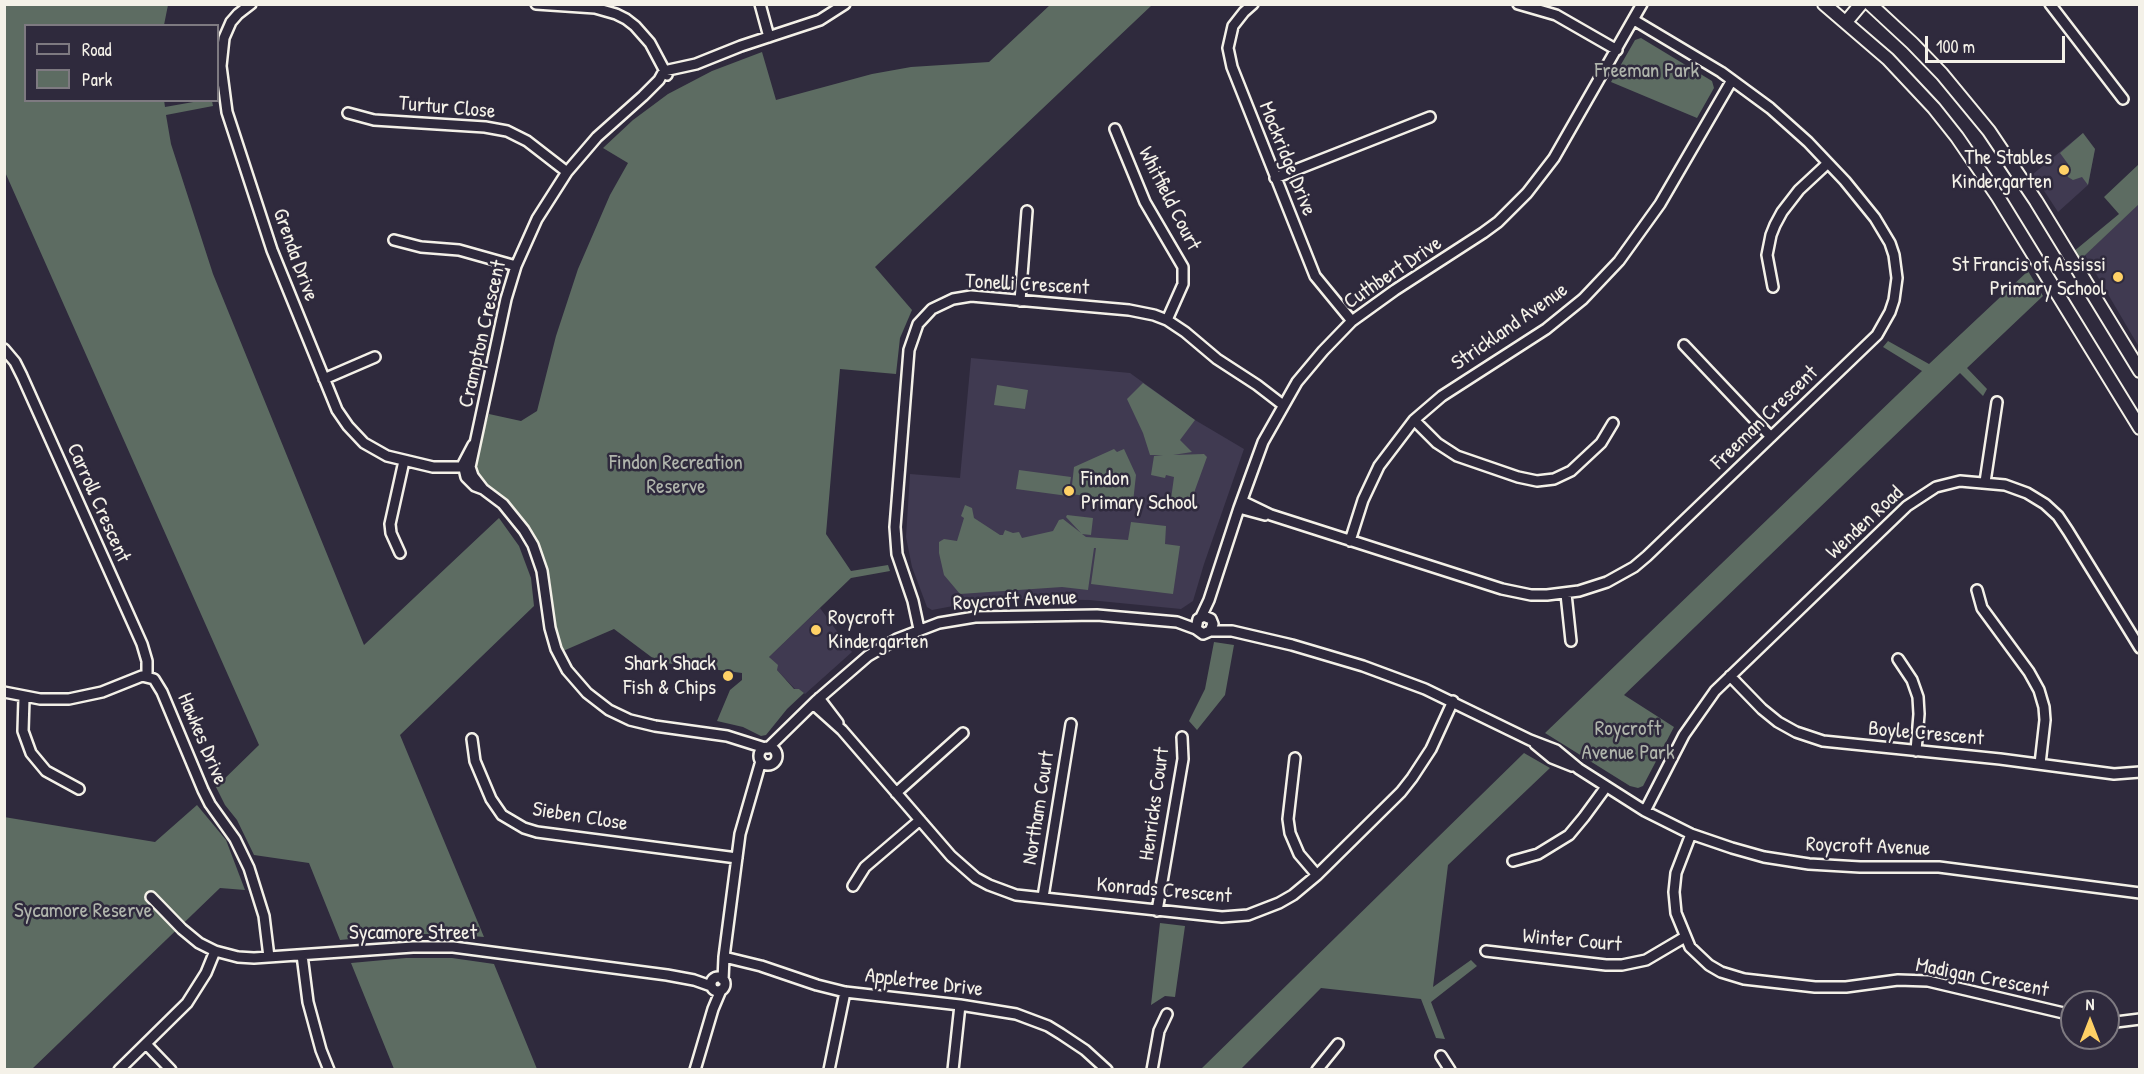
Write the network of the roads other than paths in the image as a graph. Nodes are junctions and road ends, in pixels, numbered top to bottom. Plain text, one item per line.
1 (251, 4) edge
2 (536, 4) edge
3 (760, 4) edge
4 (845, 4) edge
5 (1253, 4) edge
6 (1518, 4) edge
7 (1642, 4) edge
8 (1824, 4) edge
9 (1851, 4) edge
10 (1861, 4) edge
11 (1870, 4) edge
12 (2050, 4) edge
13 (1634, 20) junction
14 (1843, 20) junction
15 (769, 37) junction
16 (1617, 50) junction
17 (666, 74) junction
18 (1732, 80) junction
19 (2123, 99) dead end
20 (348, 112) dead end
21 (1430, 117) dead end
22 (1115, 129) dead end
23 (1828, 163) junction
24 (567, 172) junction
25 (1275, 178) junction
26 (1027, 211) dead end
27 (394, 240) dead end
28 (516, 266) junction
29 (1773, 286) dead end
30 (1020, 300) junction
31 (1167, 320) junction
32 (1352, 321) junction
33 (1684, 345) dead end
34 (4, 349) edge
35 (375, 357) dead end
36 (2139, 371) edge
37 (324, 379) junction
38 (1285, 402) junction
39 (1997, 402) dead end
40 (1414, 420) junction
41 (1612, 423) dead end
42 (2139, 428) edge
43 (1771, 437) junction
44 (404, 461) junction
45 (466, 468) junction
46 (1985, 482) junction
47 (1240, 505) junction
48 (1350, 541) junction
49 (399, 553) dead end
50 (1977, 590) dead end
51 (1566, 594) junction
52 (1206, 618) junction
53 (1177, 622) junction
54 (922, 628) junction
55 (1196, 628) junction
56 (1210, 631) junction
57 (1232, 632) junction
58 (1571, 641) dead end
59 (2139, 648) edge
60 (1898, 659) dead end
61 (1730, 676) junction
62 (147, 677) junction
63 (4, 692) edge
64 (24, 698) junction
65 (816, 701) junction
66 (1453, 701) junction
67 (1071, 724) dead end
68 (963, 733) dead end
69 (1182, 737) dead end
70 (472, 739) dead end
71 (1916, 751) junction
72 (766, 753) junction
73 (1295, 758) dead end
74 (2040, 764) junction
75 (2139, 772) edge
76 (1606, 787) junction
77 (79, 789) dead end
78 (896, 793) junction
79 (749, 800) junction
80 (1645, 811) junction
81 (920, 820) junction
82 (1691, 834) junction
83 (737, 858) junction
84 (1513, 861) dead end
85 (1317, 875) junction
86 (853, 886) dead end
87 (2139, 893) edge
88 (151, 897) dead end
89 (1043, 897) junction
90 (1157, 911) junction
91 (1685, 937) junction
92 (215, 951) junction
93 (1486, 951) dead end
94 (302, 955) junction
95 (269, 957) junction
96 (724, 957) junction
97 (715, 983) junction
98 (845, 992) junction
99 (960, 1005) junction
100 (2060, 1012) edge
101 (1167, 1014) dead end
102 (2139, 1019) edge
103 (2120, 1021) edge
104 (146, 1044) junction
105 (1338, 1044) dead end
106 (1441, 1056) dead end
107 (119, 1070) edge
108 (171, 1070) edge
109 (329, 1070) edge
110 (695, 1070) edge
111 (829, 1070) edge
112 (953, 1070) edge
113 (1107, 1070) edge
114 (1152, 1070) edge
115 (1317, 1070) edge
116 (1450, 1070) edge

1 - 37 street, Grenda Drive
2 - 17 street
3 - 15 street
4 - 15 street
5 - 25 street, Mockridge Drive
6 - 16 street
7 - 13 street, Cuthbert Drive
8 - 14 main road
9 - 14 main road
10 - 14 main road
11 - 36 main road
12 - 19 street
13 - 16 street, Cuthbert Drive
13 - 18 street, Freeman Crescent
14 - 42 main road
15 - 17 street
16 - 32 street, Cuthbert Drive
17 - 24 street, Crampton Crescent
18 - 23 street, Freeman Crescent
18 - 40 street, Strickland Avenue
20 - 24 street, Turtur Close
21 - 25 street
22 - 31 street, Whitfield Court
23 - 29 street
23 - 43 street, Freeman Crescent
24 - 28 street, Crampton Crescent
25 - 32 street, Mockridge Drive
26 - 30 street
27 - 28 street
28 - 45 street, Crampton Crescent
30 - 31 street, Tonelli Crescent
30 - 54 street, Tonelli Crescent
31 - 38 street, Tonelli Crescent
32 - 38 street, Cuthbert Drive
33 - 43 street
34 - 62 street, Carroll Crescent
35 - 37 street
37 - 44 street, Grenda Drive
38 - 47 street, Cuthbert Drive
39 - 46 street
40 - 41 street
40 - 48 street, Strickland Avenue
43 - 51 street, Freeman Crescent
44 - 45 street, Grenda Drive
44 - 49 street
45 - 72 street
46 - 59 street, Wenden Road
46 - 61 street, Wenden Road
47 - 48 street, Freeman Crescent
47 - 52 street, Cuthbert Drive
48 - 51 street, Freeman Crescent
50 - 74 street
51 - 58 street
52 - 53 street, Roycroft Avenue
52 - 55 street
52 - 56 street
52 - 57 street, Roycroft Avenue
53 - 54 street, Roycroft Avenue
53 - 55 street, Roycroft Avenue
54 - 65 street, Roycroft Avenue
55 - 56 street
56 - 57 street, Roycroft Avenue
57 - 66 street, Roycroft Avenue
60 - 71 street
61 - 71 street, Boyle Crescent
61 - 80 street, Wenden Road
62 - 64 street
62 - 95 street, Hawkes Drive
63 - 64 street
64 - 77 street
65 - 72 street, Roycroft Avenue
65 - 78 street, Konrads Crescent
66 - 76 street, Roycroft Avenue
66 - 85 street, Konrads Crescent
67 - 89 street, Northam Court
68 - 78 street
69 - 90 street, Henricks Court
70 - 83 street, Sieben Close
71 - 74 street, Boyle Crescent
72 - 79 street
72 - 79 street
73 - 85 street
74 - 75 street, Boyle Crescent
76 - 80 street, Roycroft Avenue
76 - 84 street
78 - 81 street, Konrads Crescent
79 - 83 street
80 - 82 street, Roycroft Avenue
81 - 86 street
81 - 89 street, Konrads Crescent
82 - 87 street, Roycroft Avenue
82 - 91 street, Madigan Crescent
83 - 96 street
85 - 90 street, Konrads Crescent
88 - 92 street, Sycamore Street
89 - 90 street, Konrads Crescent
91 - 93 street, Winter Court
91 - 100 street, Madigan Crescent
92 - 95 street, Sycamore Street
92 - 104 street
94 - 95 street, Sycamore Street
94 - 97 street, Sycamore Street
94 - 109 street
96 - 97 street
96 - 98 street, Appletree Drive
97 - 110 street
98 - 99 street, Appletree Drive
98 - 111 street
99 - 112 street
99 - 113 street, Appletree Drive
101 - 114 street
102 - 103 street
104 - 107 street
104 - 108 street
105 - 115 street
106 - 116 street

